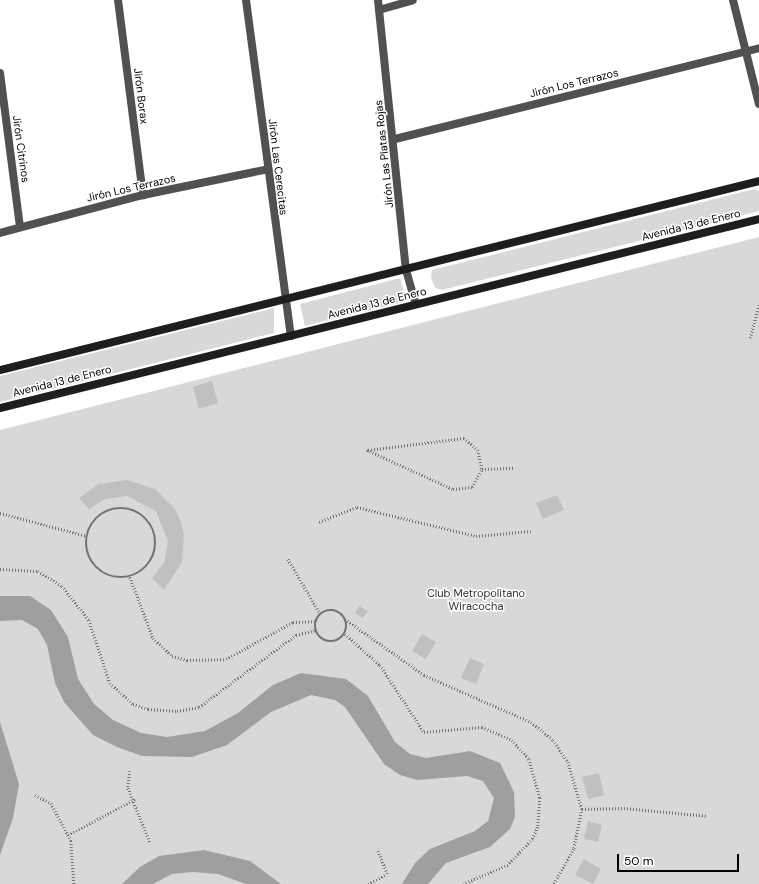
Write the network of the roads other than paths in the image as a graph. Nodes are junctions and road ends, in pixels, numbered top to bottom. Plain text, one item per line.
1 (118, 0) edge
2 (246, 0) edge
3 (378, 0) edge
4 (413, 0) edge
5 (733, 0) edge
6 (379, 10) junction
7 (759, 48) edge
8 (746, 50) junction
9 (0, 73) edge
10 (759, 104) edge
11 (394, 139) junction
12 (268, 169) junction
13 (759, 182) edge
14 (143, 195) junction
15 (759, 219) edge
16 (20, 227) junction
17 (0, 233) edge
18 (406, 270) junction
19 (284, 300) junction
20 (416, 304) junction
21 (291, 336) junction
22 (0, 370) edge
23 (0, 408) edge

1 - 14 street, Jirón Borax
2 - 12 street, Jirón Las Cerecitas
3 - 6 street, Jirón Las Platas Rojas
4 - 6 street
5 - 8 street
6 - 11 street, Jirón Las Platas Rojas
7 - 8 street, Jirón Los Terrazos
8 - 10 street
8 - 11 street, Jirón Los Terrazos
9 - 16 street, Jirón Citrinos
11 - 18 street, Jirón Las Platas Rojas
12 - 14 street, Jirón Los Terrazos
12 - 19 street, Jirón Las Cerecitas
13 - 18 main road
14 - 16 street, Jirón Los Terrazos
15 - 20 main road, Avenida 13 de Enero
16 - 17 street, Jirón Los Terrazos
18 - 19 main road
18 - 20 street, Jirón Las Platas Rojas
19 - 21 street, Jirón Las Cerecitas
19 - 22 main road
20 - 21 main road, Avenida 13 de Enero
21 - 23 main road, Avenida 13 de Enero

